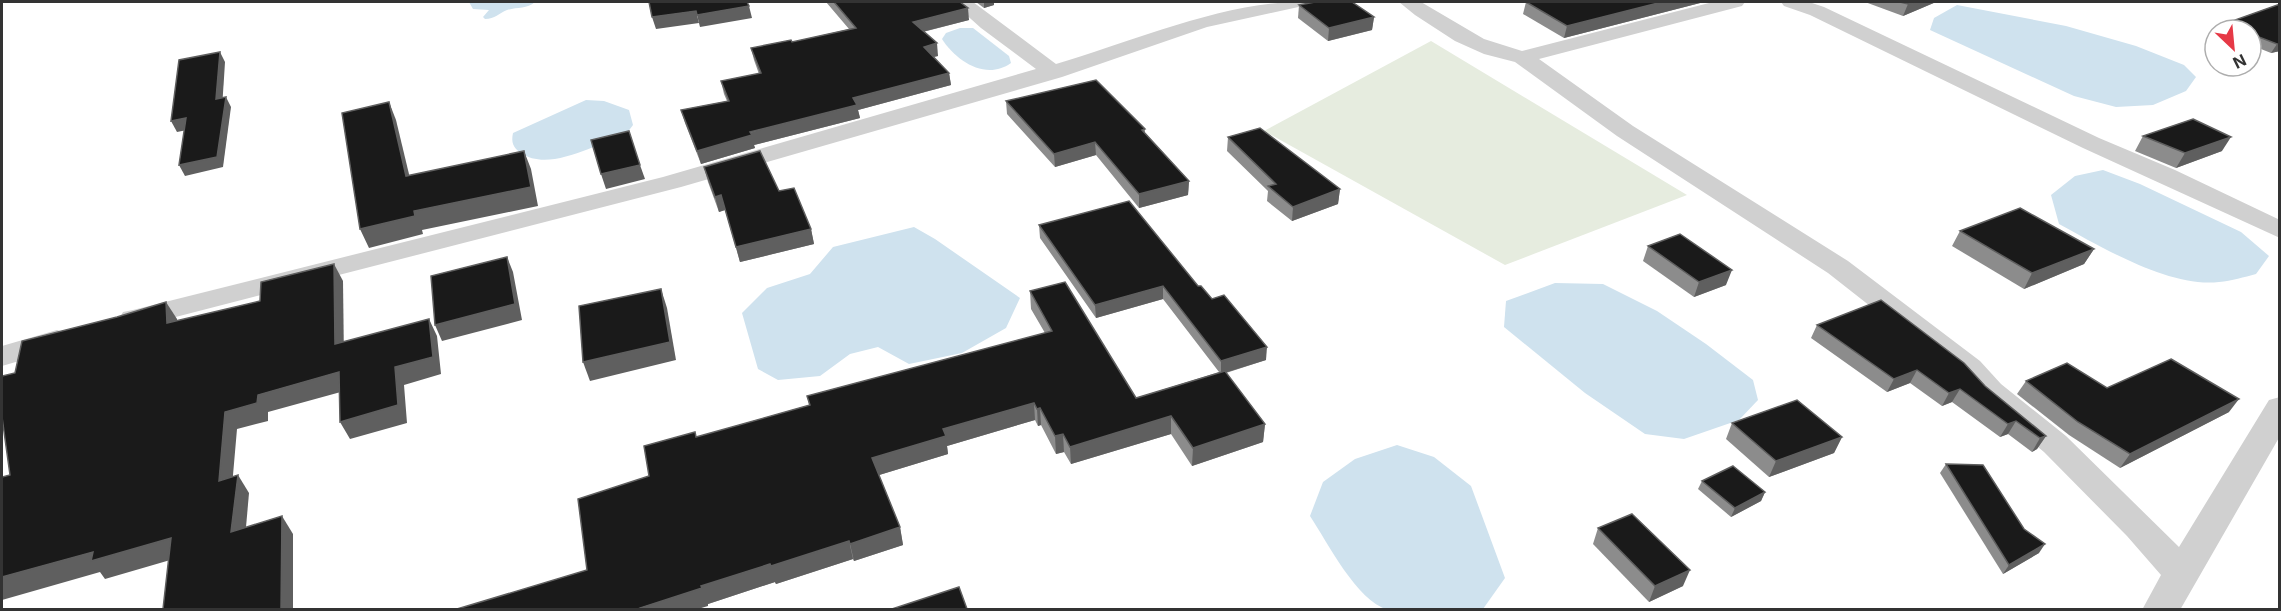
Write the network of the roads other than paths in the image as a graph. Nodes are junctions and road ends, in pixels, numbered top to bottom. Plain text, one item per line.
1 (962, 2) edge
2 (1296, 2) edge
3 (1409, 2) edge
4 (1735, 2) edge
5 (1791, 2) edge
6 (1848, 2) edge
7 (1817, 11) junction
8 (1522, 57) junction
9 (1054, 72) junction
10 (2280, 230) edge
11 (110, 324) edge
12 (78, 334) edge
13 (2, 356) edge
14 (2280, 408) edge
15 (2182, 574) junction
16 (2160, 609) edge

1 - 9 street
2 - 9 street
3 - 8 street
4 - 8 street
5 - 7 street
6 - 7 street
7 - 10 street
8 - 15 street
9 - 11 street
12 - 13 street
14 - 15 street
15 - 16 street

